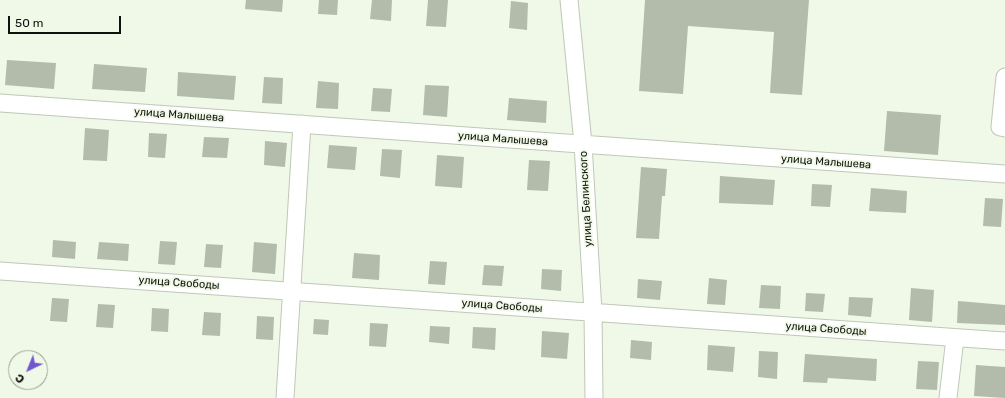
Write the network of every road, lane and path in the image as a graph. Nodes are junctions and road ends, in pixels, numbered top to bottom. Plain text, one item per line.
1 (569, 0) edge
2 (1005, 78) edge
3 (0, 103) edge
4 (302, 124) junction
5 (1005, 128) edge
6 (582, 144) junction
7 (1005, 174) edge
8 (0, 271) edge
9 (291, 291) junction
10 (592, 312) junction
11 (955, 338) junction
12 (1005, 341) edge
13 (285, 398) edge
14 (594, 398) edge
15 (948, 398) edge

1 - 6 street, улица Белинского
2 - 5 street
3 - 4 street, улица Малышева
4 - 6 street, улица Малышева
4 - 9 street
6 - 7 street, улица Малышева
6 - 10 street, улица Белинского
8 - 9 street, улица Свободы
9 - 10 street, улица Свободы
9 - 13 street
10 - 11 street, улица Свободы
10 - 14 street, улица Белинского
11 - 12 street, улица Свободы
11 - 15 street

